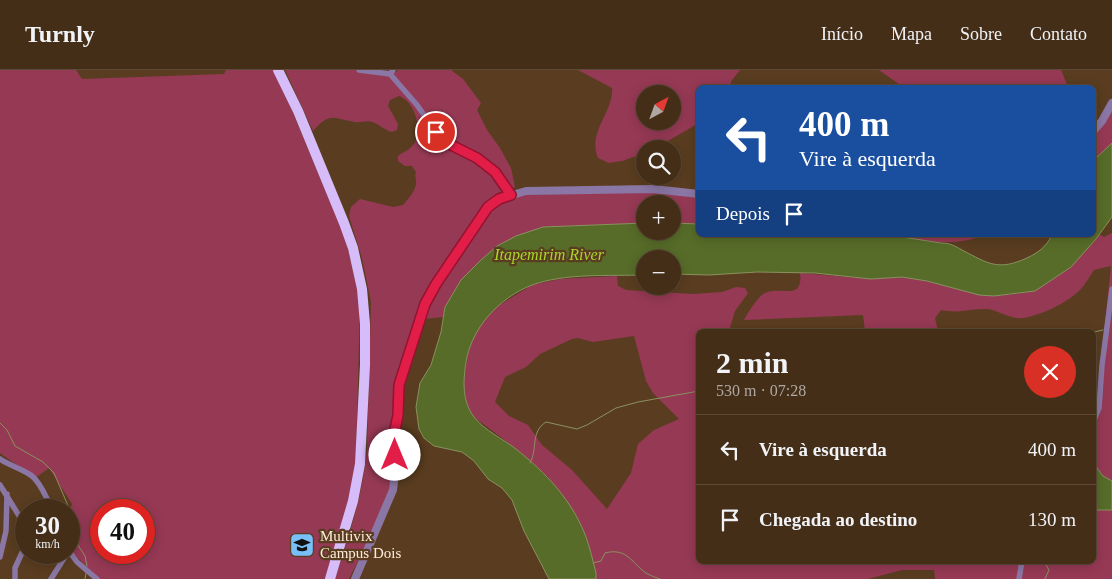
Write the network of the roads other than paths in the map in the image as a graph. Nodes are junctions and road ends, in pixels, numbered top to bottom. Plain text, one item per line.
1 (278, 70) edge
2 (359, 70) edge
3 (392, 72) edge
4 (1112, 103) edge
5 (1096, 128) edge
6 (696, 194) edge
7 (511, 195) junction
8 (1112, 289) edge
9 (1096, 415) edge
10 (0, 459) edge
11 (0, 484) edge
12 (7, 494) junction
13 (46, 499) edge
14 (15, 508) edge
15 (0, 557) edge
16 (335, 560) junction
17 (17, 564) edge
18 (61, 564) edge
19 (79, 564) edge
20 (1022, 564) edge
21 (15, 579) edge
22 (51, 579) edge
23 (97, 579) edge
24 (324, 579) edge
25 (330, 579) edge
26 (355, 579) edge
27 (1019, 579) edge

1 - 16 highway
2 - 3 street
3 - 7 street
4 - 5 street
6 - 7 street
7 - 26 street
8 - 9 street
10 - 13 street
11 - 12 street
12 - 14 street
12 - 15 street
16 - 24 highway
16 - 25 highway
17 - 21 street
18 - 22 street
19 - 23 street
20 - 27 street

